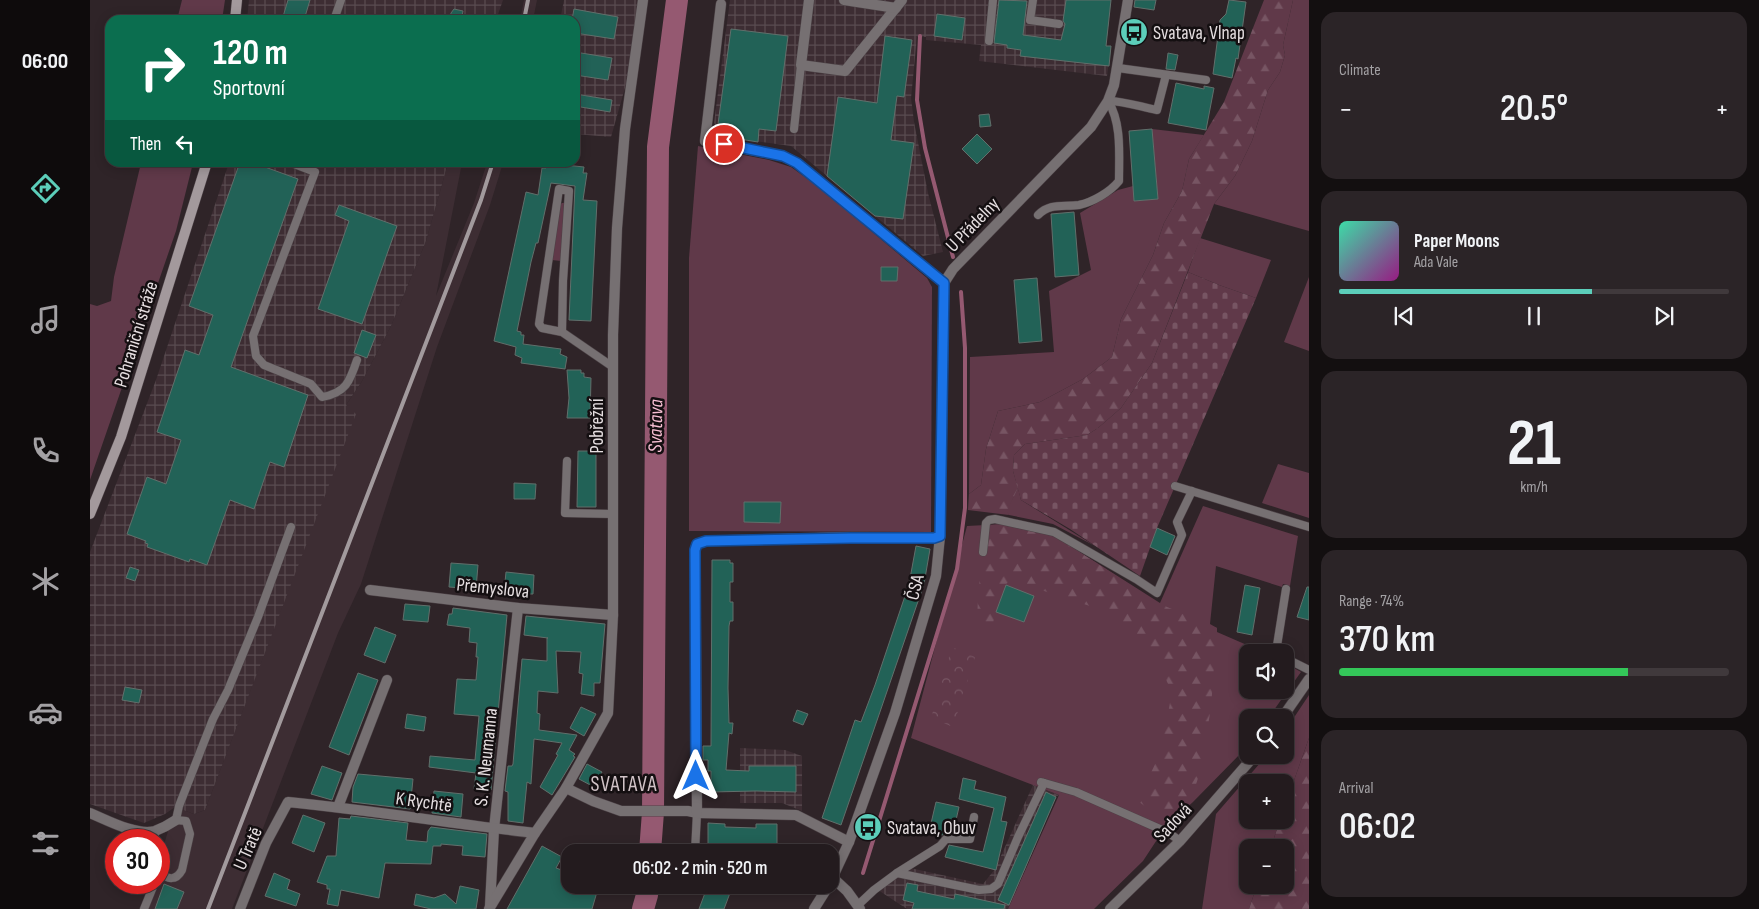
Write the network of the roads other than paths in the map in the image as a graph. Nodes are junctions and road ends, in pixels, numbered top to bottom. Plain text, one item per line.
1 (237, 0) edge
2 (341, 0) edge
3 (643, 0) edge
4 (809, 0) edge
5 (844, 0) edge
6 (993, 0) edge
7 (1032, 0) edge
8 (1128, 0) edge
9 (722, 4) dead end
10 (899, 4) edge
11 (236, 15) edge
12 (336, 15) edge
13 (1059, 24) dead end
14 (989, 41) dead end
15 (801, 65) junction
16 (1118, 68) junction
17 (1166, 75) junction
18 (1206, 80) dead end
19 (1108, 100) junction
20 (794, 129) dead end
21 (205, 167) edge
22 (302, 167) edge
23 (1038, 215) dead end
24 (945, 280) junction
25 (562, 332) junction
26 (357, 360) dead end
27 (613, 367) junction
28 (567, 461) dead end
29 (1175, 486) dead end
30 (1192, 491) junction
31 (90, 514) edge
32 (613, 514) junction
33 (291, 527) dead end
34 (1309, 527) edge
35 (940, 536) junction
36 (983, 552) dead end
37 (1286, 589) dead end
38 (370, 590) dead end
39 (518, 608) junction
40 (613, 615) junction
41 (1277, 644) edge
42 (1294, 662) edge
43 (1309, 670) edge
44 (387, 680) dead end
45 (1309, 680) edge
46 (1288, 709) edge
47 (1247, 764) edge
48 (566, 788) junction
49 (288, 802) joint
50 (338, 807) junction
51 (692, 812) junction
52 (90, 813) edge
53 (974, 817) dead end
54 (176, 820) junction
55 (128, 829) edge
56 (164, 829) edge
57 (494, 829) junction
58 (535, 833) junction
59 (1180, 841) junction
60 (849, 842) junction
61 (694, 844) edge
62 (839, 864) edge
63 (897, 873) junction
64 (170, 879) edge
65 (839, 889) edge
66 (150, 894) edge
67 (823, 894) edge
68 (859, 907) edge
69 (144, 909) edge
70 (240, 909) edge
71 (489, 909) edge
72 (814, 909) edge
73 (1110, 909) edge

1 - 11 street
2 - 12 lane
3 - 27 street, Pobřežní
4 - 15 street
5 - 10 street
6 - 14 lane
7 - 13 lane
8 - 16 street, U Přádelny
9 - 24 street
10 - 15 street
15 - 20 lane
16 - 17 lane
16 - 19 street, U Přádelny
17 - 18 lane
17 - 19 lane
19 - 23 lane
19 - 24 street, U Přádelny
21 - 31 street, Pohraniční stráže
22 - 26 lane
24 - 35 street, ČSA
25 - 25 lane
25 - 27 lane
27 - 32 street, Pobřežní
28 - 32 lane
29 - 30 lane
30 - 34 lane
30 - 36 lane
32 - 40 street, Pobřežní
33 - 54 lane
35 - 51 street
35 - 60 street, ČSA
37 - 41 lane
38 - 39 street, Přemyslova
39 - 40 street, Přemyslova
39 - 57 street, S. K. Neumanna
40 - 48 street, Pobřežní
42 - 43 lane
44 - 50 street
45 - 46 street
47 - 59 street, Sadová
48 - 51 street
48 - 58 street, Pobřežní
49 - 50 street, K Rychtě
49 - 70 street, U Tratě
50 - 57 street, K Rychtě
51 - 60 street
51 - 61 lane
52 - 55 street
53 - 63 lane
54 - 56 street
54 - 64 lane
57 - 58 street, K Rychtě
57 - 71 street, S. K. Neumanna
58 - 71 street, S. K. Neumanna
59 - 63 lane
59 - 73 street, Sadová
60 - 62 street, ČSA
63 - 68 lane
65 - 68 street
66 - 69 lane
67 - 72 street, ČSA

